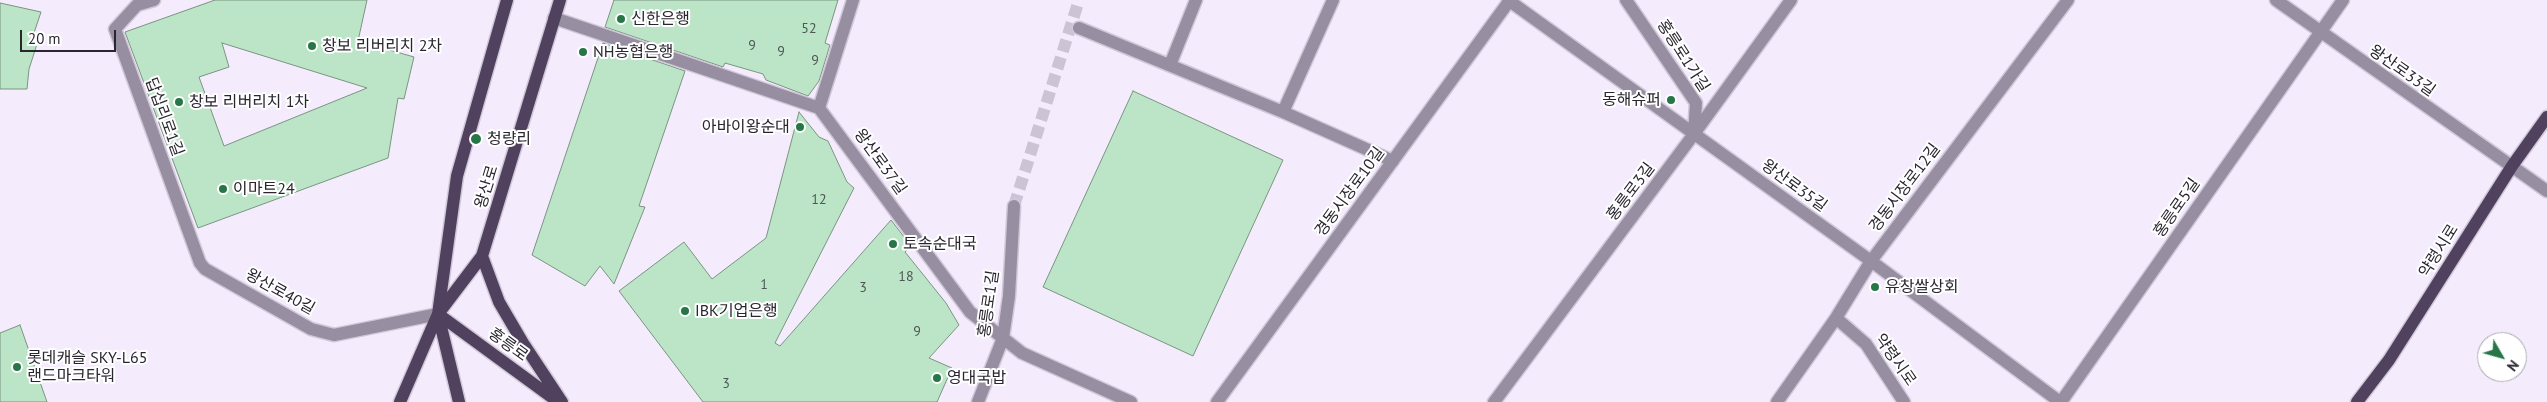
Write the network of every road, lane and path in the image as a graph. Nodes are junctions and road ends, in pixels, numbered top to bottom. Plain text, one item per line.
1 (154, 0) edge
2 (506, 0) edge
3 (560, 0) edge
4 (853, 0) edge
5 (1196, 0) edge
6 (1333, 0) edge
7 (1509, 0) edge
8 (1626, 0) edge
9 (1790, 0) edge
10 (2068, 0) edge
11 (2276, 0) edge
12 (2343, 0) edge
13 (554, 18) junction
14 (1079, 28) dead end
15 (2320, 33) junction
16 (1170, 65) junction
17 (819, 108) junction
18 (1283, 112) junction
19 (2547, 117) edge
20 (1694, 134) junction
21 (1393, 161) junction
22 (2512, 166) junction
23 (2547, 191) edge
24 (1014, 206) tunnel mouth
25 (482, 256) junction
26 (1871, 261) junction
27 (200, 263) joint
28 (438, 314) junction
29 (1836, 318) junction
30 (1003, 338) junction
31 (400, 402) edge
32 (459, 402) edge
33 (560, 402) edge
34 (978, 402) edge
35 (1131, 402) edge
36 (1217, 402) edge
37 (1494, 402) edge
38 (1777, 402) edge
39 (1904, 402) edge
40 (2060, 402) edge
41 (2357, 402) edge

1 - 27 street, 답십리로1길
2 - 28 main road, 왕산로
3 - 13 main road, 왕산로
4 - 17 street
5 - 16 street
6 - 18 street
7 - 20 street, 왕산로35길
7 - 21 street, 경동시장로10길
8 - 20 street, 홍릉로1가길
9 - 20 street, 홍릉로3길
10 - 26 street, 경동시장로12길
11 - 15 street, 왕산로33길
12 - 15 street, 홍릉로5길
13 - 17 street
13 - 25 main road, 왕산로
14 - 16 street
15 - 22 street, 왕산로33길
15 - 40 street, 홍릉로5길
16 - 18 street
17 - 30 street, 왕산로37길
18 - 21 street
19 - 22 main road, 약령시로
20 - 26 street, 왕산로35길
20 - 37 street, 홍릉로3길
21 - 36 street, 경동시장로10길
22 - 23 street, 왕산로33길
22 - 41 main road, 약령시로
24 - 30 street, 홍릉로1길
25 - 28 main road, 왕산로
25 - 33 main road
26 - 29 street, 경동시장로12길
26 - 40 street, 왕산로35길
27 - 28 street, 왕산로40길
28 - 31 main road, 왕산로
28 - 32 main road, 왕산로
28 - 33 main road, 홍릉로
29 - 38 street, 경동시장로12길
29 - 39 street, 약령시로
30 - 34 street, 홍릉로1길
30 - 35 street, 왕산로37길

